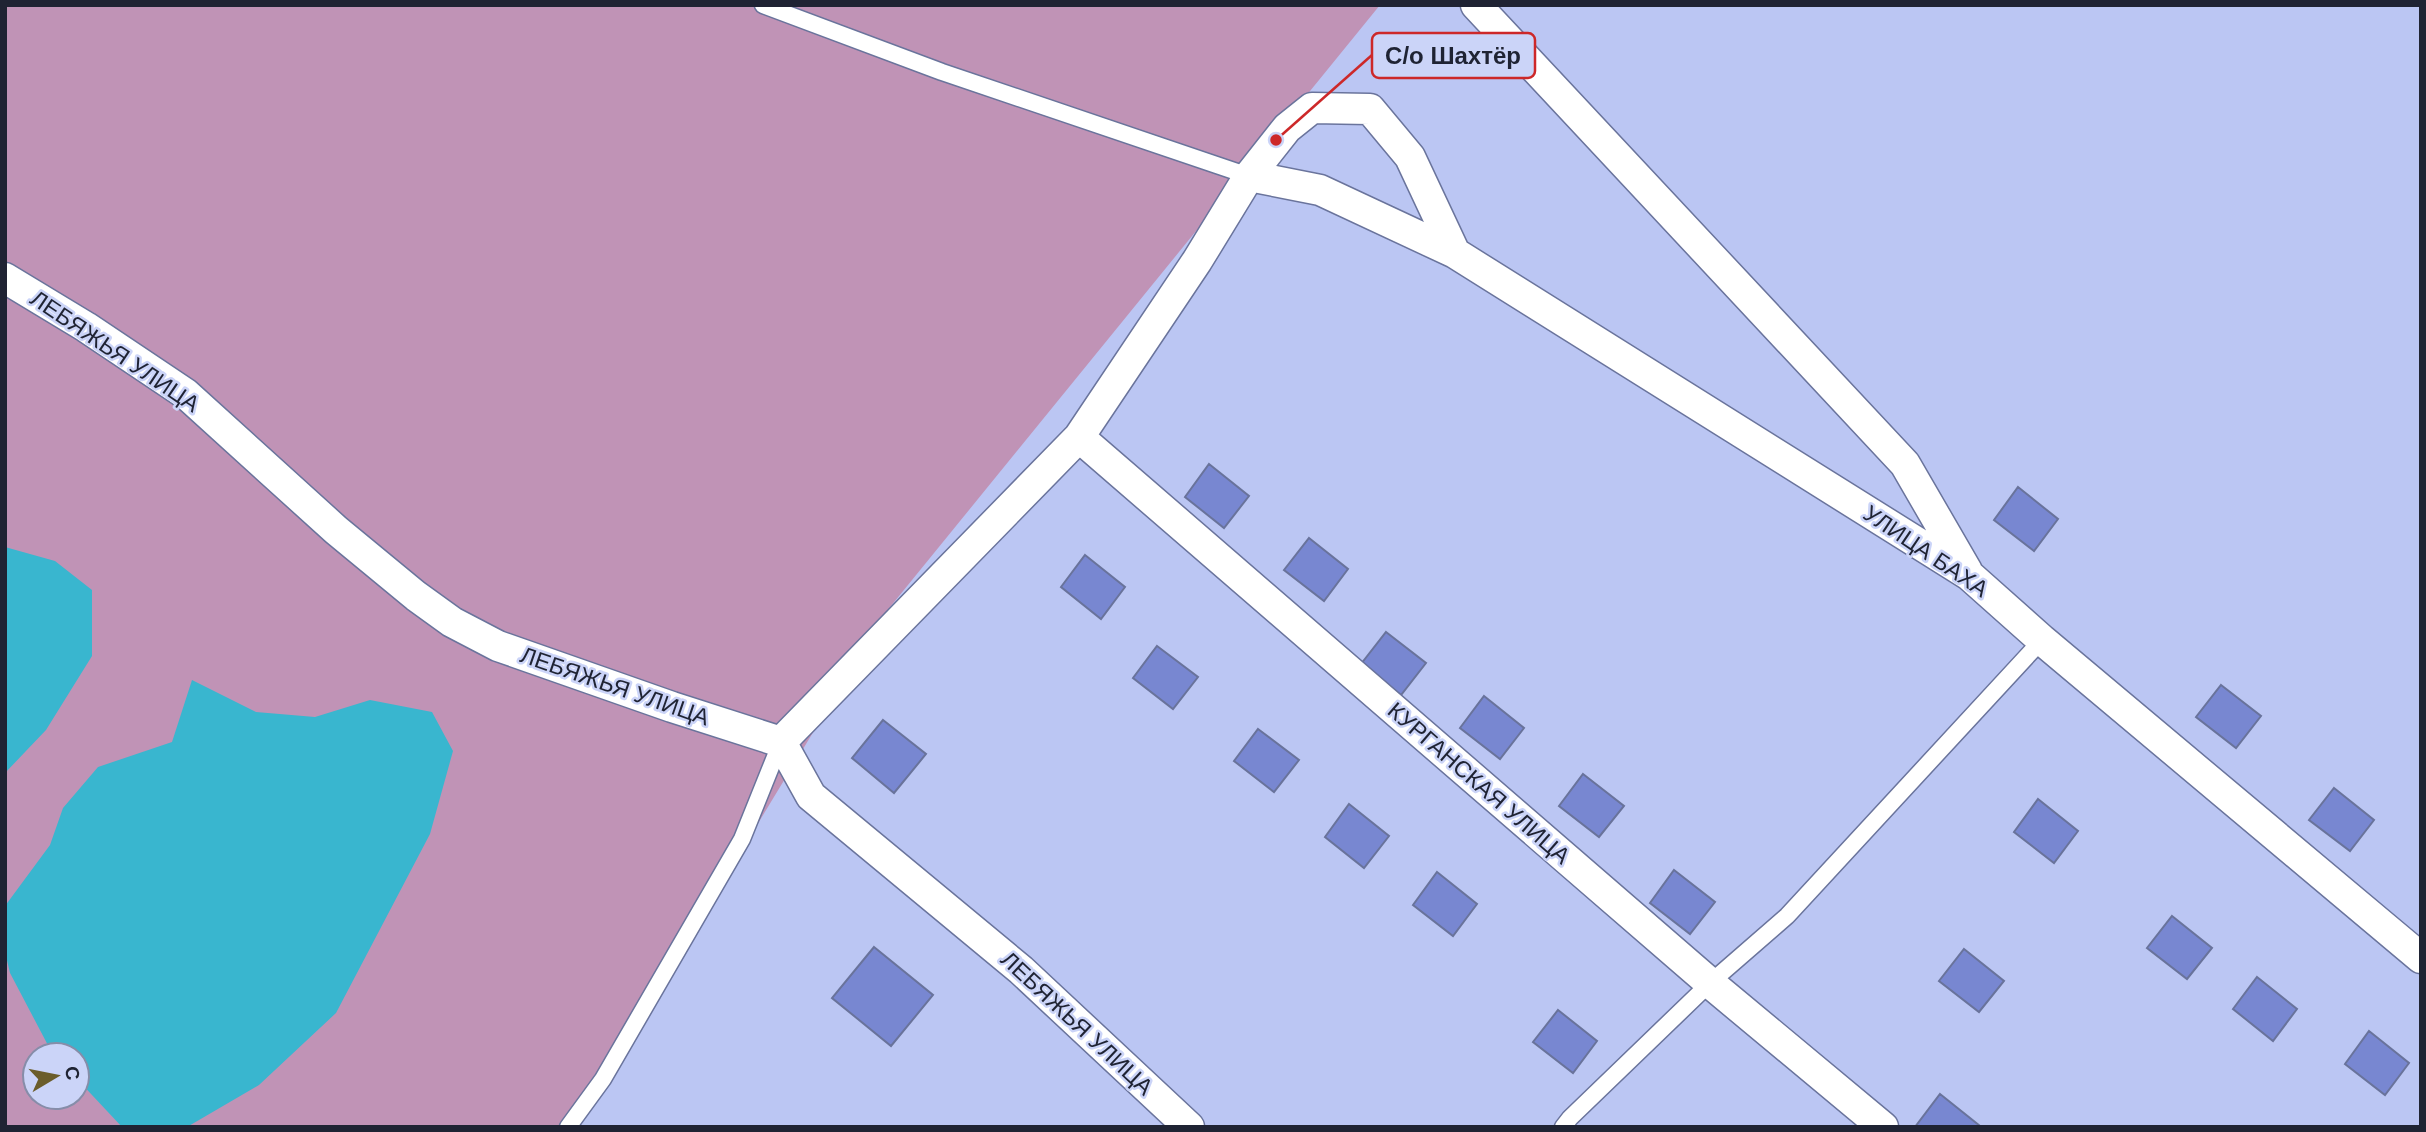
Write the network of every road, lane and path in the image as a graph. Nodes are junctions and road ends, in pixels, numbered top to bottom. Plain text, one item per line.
1 (763, 5) edge
2 (1476, 5) edge
3 (1249, 176) junction
4 (1455, 253) junction
5 (5, 278) edge
6 (1079, 437) junction
7 (1969, 575) junction
8 (2042, 640) junction
9 (781, 742) junction
10 (2421, 958) edge
11 (1710, 983) junction
12 (568, 1127) edge
13 (1189, 1127) edge
14 (1563, 1127) edge
15 (1883, 1127) edge

1 - 3 lane
2 - 7 street
3 - 4 street, УЛИЦА БАХА
3 - 4 street
3 - 6 street
4 - 7 street, УЛИЦА БАХА
5 - 9 street, ЛЕБЯЖЬЯ УЛИЦА
6 - 9 street
6 - 11 street, КУРГАНСКАЯ УЛИЦА
7 - 8 street, УЛИЦА БАХА
8 - 10 street, УЛИЦА БАХА
8 - 11 lane
9 - 12 lane
9 - 13 street, ЛЕБЯЖЬЯ УЛИЦА
11 - 14 lane
11 - 15 street, КУРГАНСКАЯ УЛИЦА

